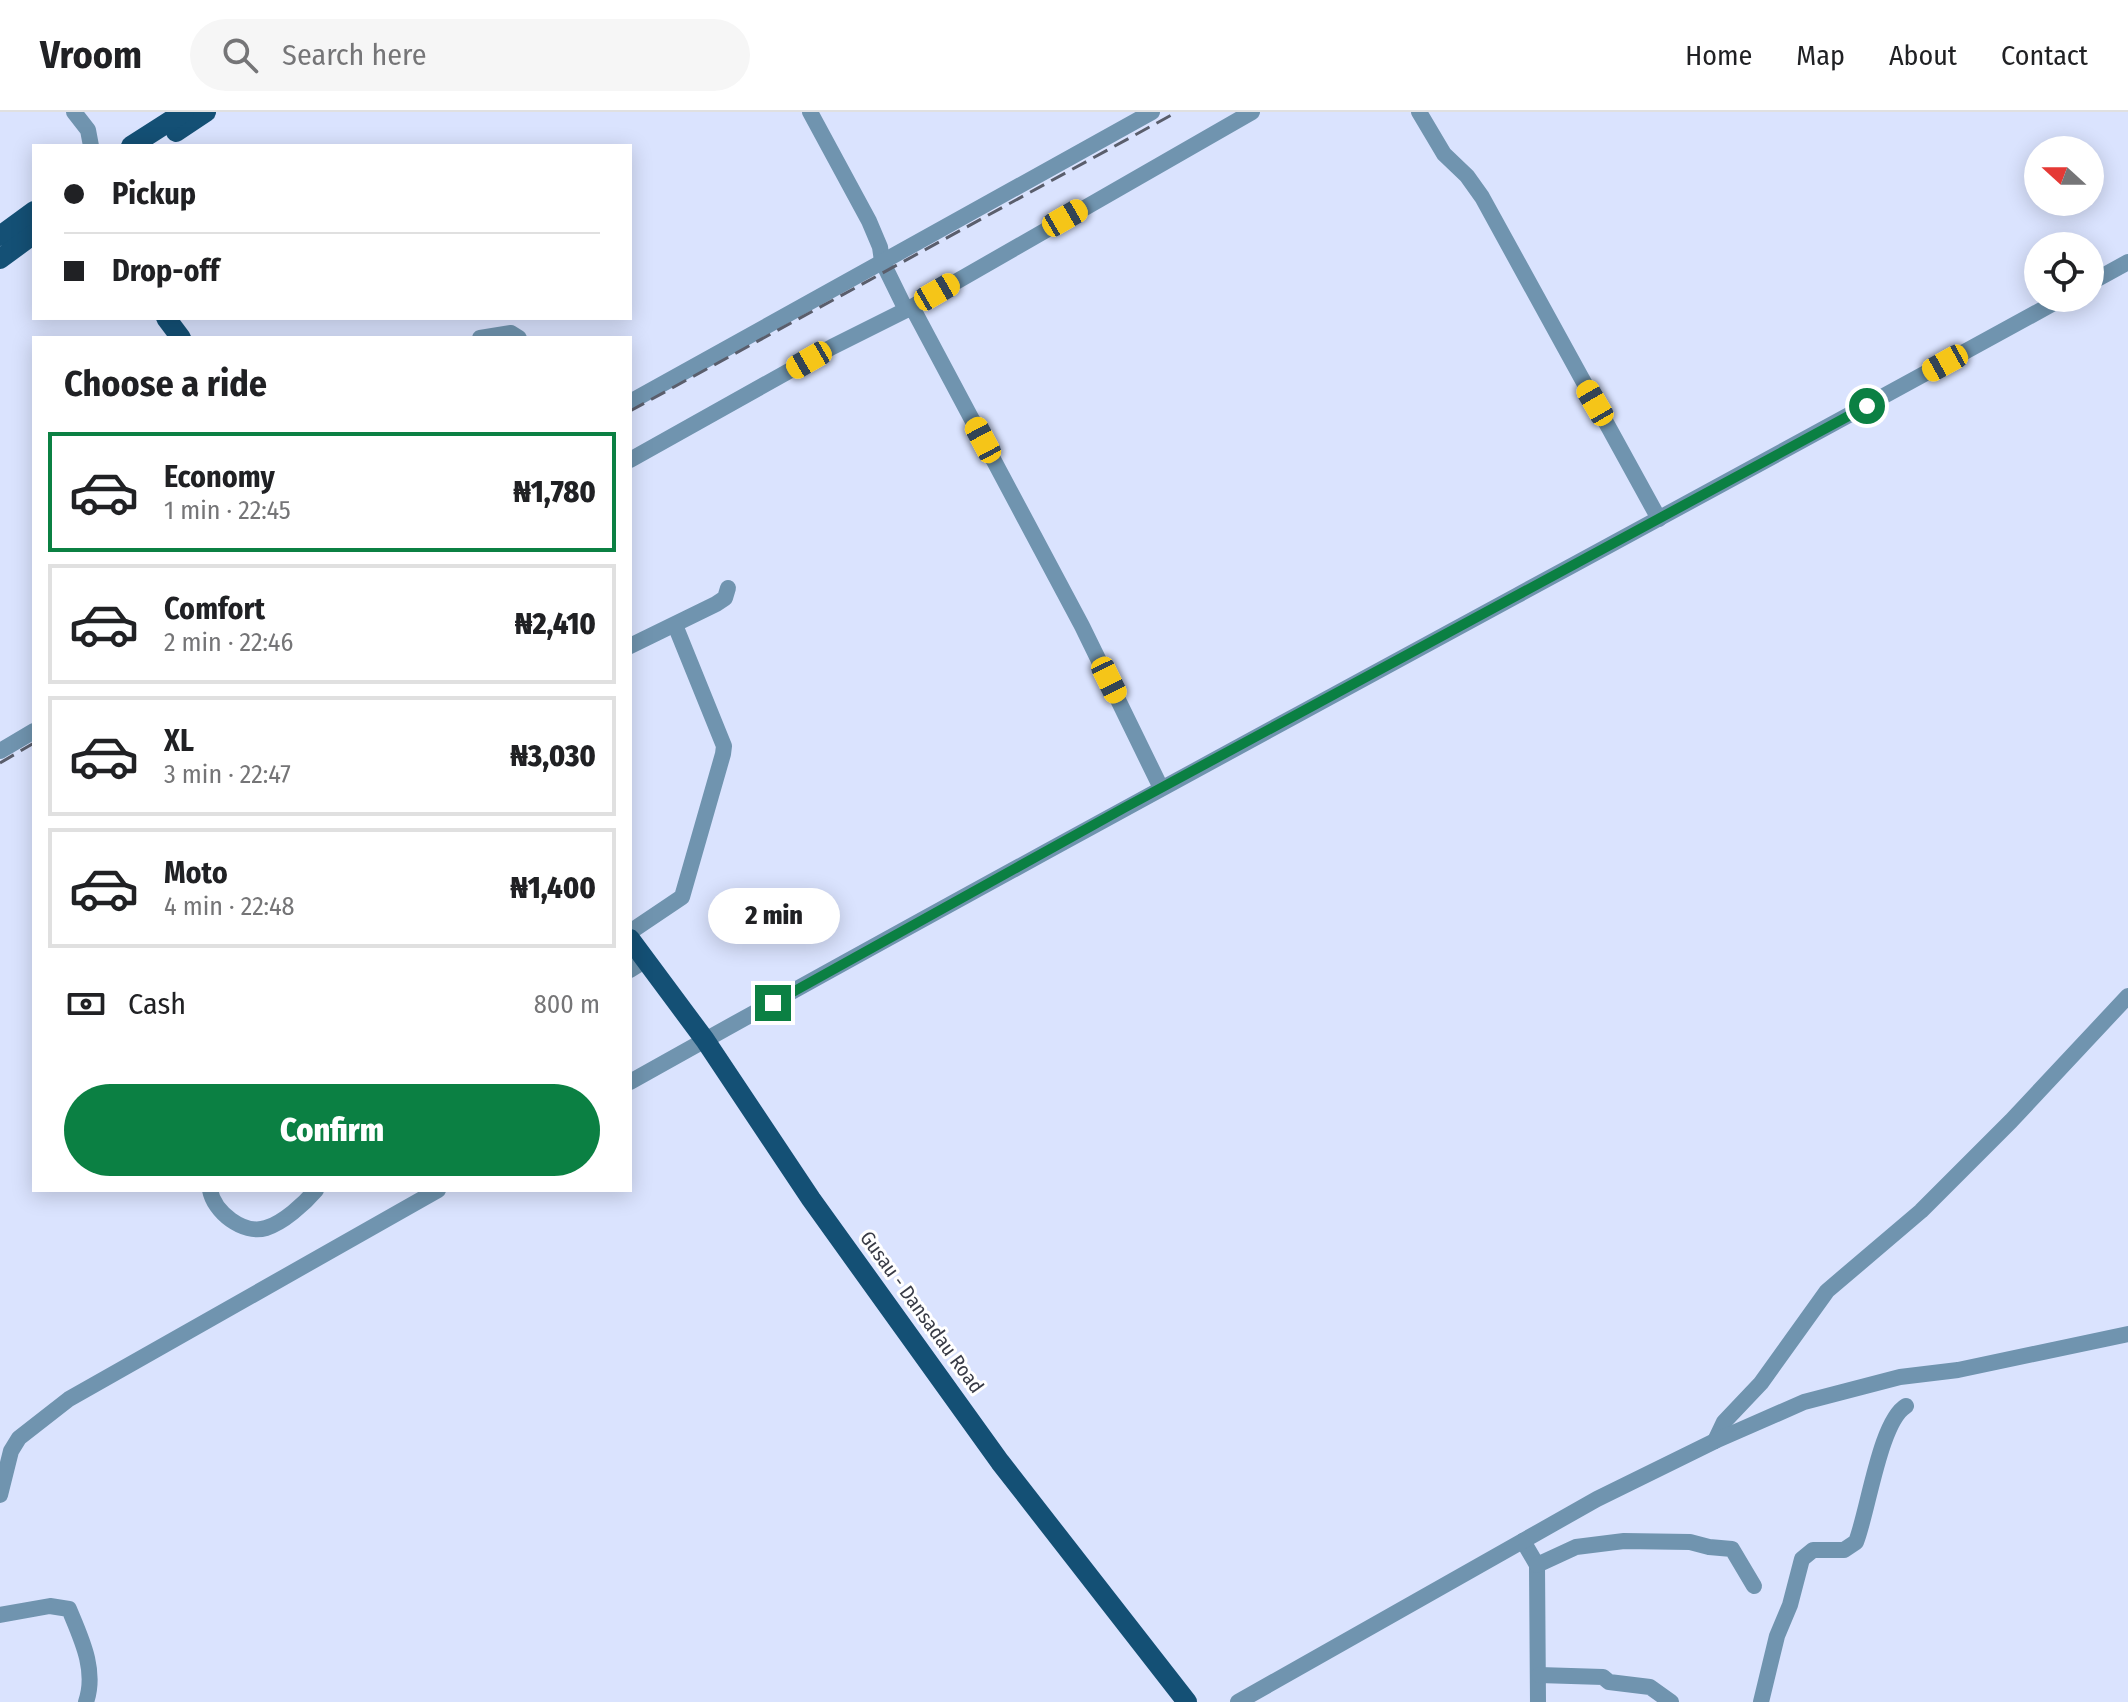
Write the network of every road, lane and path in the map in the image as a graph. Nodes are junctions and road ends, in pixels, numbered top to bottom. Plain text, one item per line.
1 (74, 112) edge
2 (184, 112) edge
3 (206, 112) edge
4 (810, 112) edge
5 (1152, 112) edge
6 (1252, 112) edge
7 (1419, 112) edge
8 (91, 144) edge
9 (134, 144) edge
10 (159, 144) edge
11 (32, 212) edge
12 (32, 235) edge
13 (0, 236) edge
14 (0, 259) edge
15 (882, 261) junction
16 (2128, 262) edge
17 (2104, 275) edge
18 (909, 308) junction
19 (2037, 312) edge
20 (492, 336) edge
21 (516, 336) edge
22 (632, 401) edge
23 (632, 459) edge
24 (1659, 519) junction
25 (728, 588) dead end
26 (675, 625) junction
27 (632, 645) edge
28 (32, 732) edge
29 (0, 751) edge
30 (1161, 788) junction
31 (632, 931) edge
32 (632, 946) edge
33 (638, 965) edge
34 (2128, 996) edge
35 (705, 1040) junction
36 (632, 1081) edge
37 (211, 1192) edge
38 (314, 1192) edge
39 (434, 1192) edge
40 (2128, 1334) edge
41 (1906, 1406) dead end
42 (1715, 1441) junction
43 (0, 1495) edge
44 (1523, 1541) junction
45 (1537, 1565) junction
46 (1754, 1586) dead end
47 (0, 1615) edge
48 (1539, 1675) junction
49 (86, 1702) edge
50 (1187, 1702) edge
51 (1238, 1702) edge
52 (1538, 1702) edge
53 (1671, 1702) edge
54 (1761, 1702) edge

1 - 8 street
2 - 9 main road
3 - 10 main road
4 - 15 street
5 - 15 street
6 - 18 street
7 - 24 street
11 - 13 main road
12 - 14 main road
15 - 18 street
15 - 22 street
16 - 17 street
18 - 23 street
18 - 30 street
19 - 24 street
20 - 21 street
24 - 30 street
25 - 26 street
26 - 27 street
26 - 31 street
28 - 29 street
30 - 35 street
32 - 33 main road, Gusau - Dansadau Road
33 - 35 main road, Gusau - Dansadau Road
34 - 42 street
35 - 36 street
35 - 50 main road, Gusau - Dansadau Road
37 - 38 street
39 - 43 street
40 - 42 street
41 - 54 street
42 - 44 street
44 - 45 street
44 - 51 street
45 - 46 street
45 - 48 street
47 - 49 street
48 - 52 street
48 - 53 street

